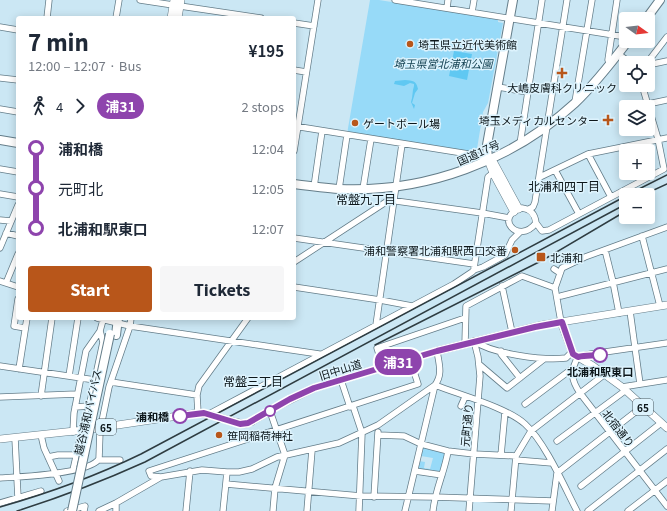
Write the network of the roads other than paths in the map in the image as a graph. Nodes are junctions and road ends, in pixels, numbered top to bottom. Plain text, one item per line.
1 (49, 0) edge
2 (119, 0) edge
3 (140, 0) edge
4 (318, 0) edge
5 (396, 0) edge
6 (448, 0) edge
7 (474, 0) edge
8 (513, 0) edge
9 (542, 0) edge
10 (567, 0) edge
11 (592, 0) edge
12 (617, 0) edge
13 (660, 0) edge
14 (422, 2) edge
15 (177, 3) edge
16 (447, 8) junction
17 (472, 12) junction
18 (651, 12) edge
19 (47, 16) edge
20 (116, 16) edge
21 (172, 16) edge
22 (178, 16) edge
23 (250, 16) edge
24 (510, 18) junction
25 (296, 23) edge
26 (538, 23) junction
27 (314, 26) junction
28 (0, 27) edge
29 (563, 27) junction
30 (16, 30) edge
31 (587, 31) junction
32 (612, 35) junction
33 (619, 36) edge
34 (667, 37) edge
35 (623, 48) edge
36 (618, 54) junction
37 (621, 56) edge
38 (654, 56) edge
39 (667, 61) edge
40 (655, 63) edge
41 (610, 64) junction
42 (296, 70) edge
43 (306, 72) junction
44 (0, 78) edge
45 (16, 80) edge
46 (498, 87) junction
47 (527, 92) junction
48 (667, 100) edge
49 (576, 102) junction
50 (655, 103) edge
51 (0, 109) edge
52 (16, 112) edge
53 (296, 126) edge
54 (548, 126) junction
55 (655, 128) edge
56 (322, 131) junction
57 (347, 135) junction
58 (667, 138) edge
59 (371, 139) junction
60 (658, 139) junction
61 (0, 140) edge
62 (16, 143) edge
63 (402, 144) junction
64 (520, 144) junction
65 (588, 154) junction
66 (488, 160) junction
67 (666, 168) edge
68 (0, 169) edge
69 (555, 170) junction
70 (16, 172) edge
71 (492, 173) junction
72 (540, 177) junction
73 (296, 184) edge
74 (314, 187) junction
75 (396, 187) junction
76 (339, 189) junction
77 (363, 189) junction
78 (0, 194) edge
79 (16, 197) edge
80 (611, 197) junction
81 (394, 201) junction
82 (529, 209) junction
83 (16, 210) edge
84 (482, 213) junction
85 (514, 213) junction
86 (579, 214) junction
87 (0, 220) edge
88 (11, 221) junction
89 (536, 223) junction
90 (667, 227) edge
91 (520, 232) junction
92 (6, 233) junction
93 (16, 236) edge
94 (642, 236) junction
95 (296, 238) edge
96 (324, 242) junction
97 (0, 245) edge
98 (605, 250) junction
99 (386, 251) junction
100 (16, 259) edge
101 (296, 261) edge
102 (474, 267) junction
103 (554, 268) dead end
104 (667, 269) edge
105 (652, 272) junction
106 (560, 273) junction
107 (0, 281) edge
108 (613, 282) junction
109 (6, 283) junction
110 (16, 286) edge
111 (502, 286) junction
112 (296, 287) edge
113 (555, 288) junction
114 (561, 296) dead end
115 (380, 300) junction
116 (412, 306) junction
117 (664, 306) edge
118 (630, 311) junction
119 (16, 312) edge
120 (618, 313) junction
121 (465, 318) junction
122 (27, 320) edge
123 (52, 320) edge
124 (78, 320) edge
125 (100, 320) edge
126 (131, 320) edge
127 (247, 320) edge
128 (115, 321) edge
129 (562, 322) junction
130 (376, 325) junction
131 (130, 326) junction
132 (25, 328) junction
133 (100, 332) junction
134 (512, 332) junction
135 (113, 334) junction
136 (231, 341) junction
137 (474, 341) junction
138 (667, 342) edge
139 (465, 344) junction
140 (635, 347) junction
141 (437, 351) junction
142 (501, 352) junction
143 (571, 352) junction
144 (320, 354) junction
145 (578, 357) junction
146 (410, 358) junction
147 (544, 359) junction
148 (480, 365) junction
149 (0, 366) edge
150 (383, 367) junction
151 (573, 368) junction
152 (19, 369) junction
153 (44, 373) junction
154 (605, 374) junction
155 (69, 376) junction
156 (80, 378) junction
157 (520, 378) junction
158 (95, 380) junction
159 (341, 380) junction
160 (667, 380) edge
161 (111, 382) junction
162 (640, 384) junction
163 (435, 385) junction
164 (624, 388) junction
165 (580, 393) junction
166 (77, 394) junction
167 (197, 394) junction
168 (41, 396) junction
169 (466, 396) junction
170 (0, 397) edge
171 (479, 401) junction
172 (525, 404) dead end
173 (89, 406) junction
174 (352, 406) junction
175 (461, 406) dead end
176 (643, 406) junction
177 (75, 407) junction
178 (270, 411) junction
179 (505, 412) junction
180 (198, 413) junction
181 (595, 413) junction
182 (210, 415) junction
183 (662, 421) edge
184 (378, 425) junction
185 (101, 428) junction
186 (667, 428) edge
187 (83, 430) junction
188 (277, 430) junction
189 (531, 431) junction
190 (74, 432) junction
191 (610, 432) junction
192 (362, 433) junction
193 (41, 435) junction
194 (378, 435) junction
195 (15, 438) junction
196 (0, 439) edge
197 (557, 442) dead end
198 (421, 444) junction
199 (667, 449) edge
200 (312, 450) junction
201 (448, 451) junction
202 (625, 452) junction
203 (474, 454) junction
204 (76, 455) junction
205 (285, 455) junction
206 (501, 455) junction
207 (48, 457) junction
208 (516, 458) junction
209 (99, 460) junction
210 (120, 460) dead end
211 (552, 463) junction
212 (73, 470) junction
213 (190, 471) junction
214 (415, 471) junction
215 (640, 471) junction
216 (55, 472) junction
217 (227, 472) junction
218 (557, 473) junction
219 (442, 475) junction
220 (16, 477) junction
221 (161, 477) junction
222 (0, 478) edge
223 (667, 481) edge
224 (59, 482) dead end
225 (226, 484) junction
226 (581, 486) dead end
227 (275, 488) junction
228 (655, 490) junction
229 (41, 491) dead end
230 (309, 492) junction
231 (361, 496) junction
232 (408, 496) junction
233 (434, 496) junction
234 (374, 497) junction
235 (18, 498) junction
236 (471, 498) junction
237 (512, 499) junction
238 (553, 501) junction
239 (0, 503) edge
240 (116, 503) junction
241 (667, 506) edge
242 (68, 511) edge
243 (72, 511) edge
244 (77, 511) edge
245 (84, 511) edge
246 (99, 511) edge
247 (116, 511) edge
248 (186, 511) edge
249 (223, 511) edge
250 (273, 511) edge
251 (307, 511) edge
252 (359, 511) edge
253 (405, 511) edge
254 (433, 511) edge
255 (469, 511) edge
256 (511, 511) edge
257 (552, 511) edge
258 (577, 511) edge
259 (588, 511) edge
260 (628, 511) edge

1 - 19 street
2 - 20 street
3 - 15 street
4 - 27 street
5 - 14 street
6 - 16 street
7 - 17 street
8 - 24 highway
9 - 26 street
10 - 29 street
11 - 31 street
12 - 32 street
13 - 18 highway
14 - 16 street
15 - 21 main road
15 - 22 main road
15 - 23 street
16 - 17 street
17 - 24 street
24 - 26 street
24 - 46 highway
25 - 27 street
26 - 29 street
26 - 47 street
27 - 43 street
28 - 30 street
29 - 31 street
29 - 54 street
31 - 32 street
31 - 49 street
32 - 33 street
32 - 41 street
34 - 38 street
35 - 36 highway, 国道17号
36 - 37 street
36 - 41 highway, 国道17号
39 - 40 street
41 - 49 highway, 国道17号
42 - 43 street
43 - 53 street
44 - 45 street
46 - 47 street
46 - 66 highway
47 - 64 street
48 - 50 street
49 - 54 highway, 国道17号
51 - 52 street
53 - 56 street
54 - 64 highway, 国道17号
54 - 72 street
55 - 60 street
56 - 57 street
56 - 74 street
57 - 59 street
57 - 76 street
58 - 60 street
59 - 63 street
59 - 77 street
60 - 65 street
60 - 67 street
61 - 62 highway
63 - 66 street
63 - 75 street
64 - 66 highway, 国道17号
65 - 69 street
65 - 80 street
66 - 71 main road
66 - 75 highway, 国道17号
66 - 85 main road
67 - 80 street
68 - 70 street
69 - 72 street
69 - 86 street
71 - 84 street
71 - 85 main road
72 - 82 street
73 - 74 highway, 国道17号
74 - 76 highway, 国道17号
75 - 77 highway, 国道17号
75 - 81 street
76 - 77 highway, 国道17号
78 - 79 street
80 - 86 street
81 - 84 street
81 - 96 street
81 - 99 street
82 - 85 street
82 - 89 street
83 - 88 street
84 - 85 street
84 - 102 street
85 - 91 street
86 - 89 street
87 - 88 street
88 - 92 street
89 - 91 street
90 - 94 street
91 - 102 street
92 - 93 street
92 - 97 street
94 - 98 street
94 - 105 street
95 - 96 street
96 - 99 street
96 - 101 street
98 - 106 street
98 - 108 street
99 - 102 street
99 - 115 street
100 - 109 street
102 - 116 street
103 - 106 street
104 - 105 street
105 - 108 street
105 - 117 street
106 - 113 street
107 - 109 street
108 - 114 street
108 - 120 street
109 - 110 street
111 - 113 street
111 - 121 street
111 - 134 street
112 - 115 street
113 - 129 street
115 - 116 street
115 - 130 street
116 - 130 street
117 - 118 main road, 旧中山道
118 - 120 main road, 旧中山道
118 - 140 street
119 - 132 street
120 - 129 main road, 旧中山道
121 - 139 street
121 - 150 street
122 - 132 street
123 - 153 street
124 - 155 street
125 - 133 street
126 - 131 street
127 - 136 street
128 - 131 street
128 - 135 highway, 越谷浦和バイパス
129 - 134 main road, 旧中山道 / 65
129 - 143 main road
130 - 144 street
131 - 136 street
131 - 161 street
132 - 152 street
133 - 156 street
133 - 158 street
134 - 137 main road, 旧中山道 / 65
135 - 243 highway, 越谷浦和バイパス, bridge
135 - 244 highway, 越谷浦和バイパス
136 - 144 street
136 - 167 street
137 - 139 main road, 旧中山道 / 65
137 - 142 street
137 - 148 street, 元町通り
138 - 140 street
139 - 141 main road, 旧中山道 / 65
140 - 145 street
140 - 162 street
141 - 146 main road, 旧中山道 / 65
141 - 163 street
142 - 147 street
142 - 157 street
143 - 145 main road, 65
143 - 147 street
144 - 182 street
145 - 151 street
145 - 154 main road, 65
146 - 150 main road, 旧中山道 / 65
146 - 174 street
147 - 157 street
148 - 157 street
148 - 171 street, 元町通り
149 - 152 street
150 - 159 main road, 旧中山道 / 65
151 - 165 street, 北宿通り
151 - 172 street
152 - 153 street
153 - 155 street
153 - 168 street
154 - 164 main road, 65
154 - 165 street
155 - 156 street
156 - 158 street
156 - 166 street
158 - 173 street
159 - 174 street
159 - 178 main road, 旧中山道 / 65
160 - 162 street
161 - 167 street
161 - 185 street
162 - 164 street
163 - 169 street
163 - 184 street
163 - 198 street
164 - 176 main road, 65
164 - 181 street
165 - 181 street, 北宿通り
165 - 189 street
166 - 168 street
166 - 177 street
167 - 180 street
168 - 170 street
169 - 171 street
169 - 175 street
171 - 179 street
171 - 203 street, 元町通り
173 - 177 street
173 - 187 street
174 - 188 street
174 - 192 street
176 - 183 main road, 65
176 - 191 street
177 - 190 street
178 - 182 main road, 旧中山道 / 65, bridge
178 - 188 street
179 - 189 street
179 - 206 street
180 - 182 main road, 旧中山道 / 65
180 - 185 main road, 旧中山道 / 65
181 - 191 street, 北宿通り
181 - 197 street
183 - 186 main road, 65
183 - 202 street
184 - 192 street
184 - 194 street
185 - 187 main road, 旧中山道 / 65
185 - 209 street
187 - 190 main road, 旧中山道 / 65
187 - 204 street
188 - 205 street
188 - 221 street
189 - 208 street
189 - 211 street
190 - 193 main road, 旧中山道 / 65
191 - 202 street, 北宿通り
191 - 218 street
192 - 200 street
192 - 231 street
193 - 195 main road, 旧中山道 / 65
193 - 207 street
194 - 198 street
194 - 234 street
195 - 196 main road, 旧中山道 / 65
195 - 220 street
198 - 201 street
198 - 214 street
199 - 215 street
200 - 205 street
200 - 230 street
201 - 203 street
201 - 219 street
202 - 215 street, 北宿通り
202 - 226 street
203 - 206 street
203 - 236 street, 元町通り
204 - 207 street
204 - 212 street
205 - 217 street
205 - 227 street
206 - 208 street
207 - 216 street
208 - 211 street
208 - 237 street
209 - 210 street
209 - 212 street
211 - 218 street
212 - 216 street
213 - 217 street
213 - 221 street
213 - 248 street
214 - 219 street
214 - 232 street
215 - 228 street, 北宿通り
215 - 259 street
216 - 220 street
216 - 224 street
217 - 225 street
218 - 238 street
218 - 258 street
219 - 233 street
220 - 222 street
220 - 235 street
221 - 240 street
223 - 228 street
225 - 227 street
225 - 249 street
227 - 230 street
227 - 250 street
228 - 241 street, 北宿通り
228 - 260 street
229 - 235 street
230 - 231 street
230 - 251 street
231 - 234 street
231 - 252 street
232 - 233 street
232 - 234 street
232 - 253 street
233 - 236 street
233 - 254 street
235 - 239 street
236 - 237 street
236 - 255 street, 元町通り
237 - 238 street
237 - 256 street
238 - 257 street
240 - 246 street
240 - 247 street
242 - 245 street

